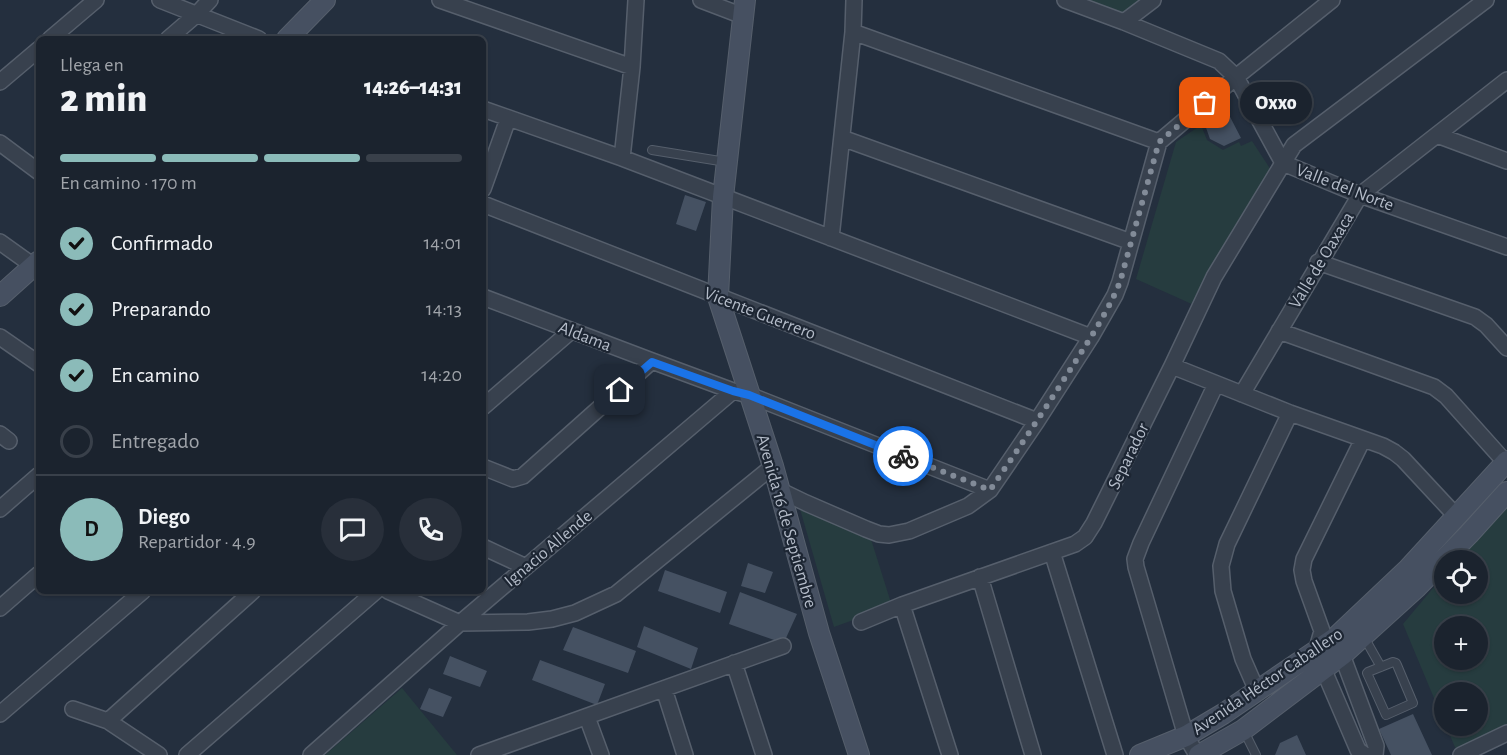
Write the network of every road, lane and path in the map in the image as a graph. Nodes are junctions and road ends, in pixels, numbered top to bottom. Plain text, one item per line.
1 (96, 0) edge
2 (160, 0) edge
3 (210, 0) edge
4 (325, 0) edge
5 (440, 0) edge
6 (636, 0) edge
7 (701, 0) edge
8 (854, 0) edge
9 (1065, 0) edge
10 (1153, 0) edge
11 (1332, 0) edge
12 (1485, 0) edge
13 (744, 8) edge
14 (197, 14) junction
15 (1124, 22) junction
16 (853, 32) junction
17 (54, 36) edge
18 (171, 36) edge
19 (252, 36) edge
20 (294, 36) edge
21 (36, 51) edge
22 (632, 67) junction
23 (1236, 77) junction
24 (1507, 80) edge
25 (0, 82) edge
26 (486, 110) edge
27 (508, 119) junction
28 (1437, 135) junction
29 (842, 138) junction
30 (0, 142) edge
31 (1159, 142) junction
32 (652, 150) dead end
33 (621, 158) junction
34 (1507, 161) edge
35 (35, 162) edge
36 (727, 162) junction
37 (1283, 163) junction
38 (486, 181) edge
39 (1360, 195) junction
40 (723, 197) junction
41 (486, 205) edge
42 (831, 238) junction
43 (0, 242) edge
44 (1131, 242) junction
45 (1507, 247) edge
46 (1318, 262) junction
47 (36, 265) edge
48 (36, 267) edge
49 (0, 296) edge
50 (718, 297) junction
51 (486, 300) edge
52 (571, 331) junction
53 (1279, 331) junction
54 (0, 337) edge
55 (1091, 337) junction
56 (1507, 348) edge
57 (36, 362) edge
58 (652, 362) junction
59 (1172, 366) junction
60 (1216, 384) junction
61 (741, 393) junction
62 (1242, 394) junction
63 (486, 404) edge
64 (1290, 413) junction
65 (1037, 422) junction
66 (1363, 439) junction
67 (1506, 462) edge
68 (773, 466) junction
69 (486, 468) edge
70 (36, 478) edge
71 (779, 490) junction
72 (990, 490) junction
73 (1507, 492) edge
74 (0, 509) edge
75 (1456, 516) junction
76 (486, 548) edge
77 (1052, 552) junction
78 (526, 567) junction
79 (36, 576) edge
80 (980, 577) junction
81 (140, 594) edge
82 (250, 594) edge
83 (373, 594) edge
84 (395, 594) edge
85 (902, 605) junction
86 (0, 608) edge
87 (861, 622) dead end
88 (460, 623) junction
89 (1364, 636) junction
90 (1333, 642) junction
91 (783, 646) dead end
92 (1319, 661) junction
93 (734, 663) junction
94 (1381, 667) junction
95 (664, 689) junction
96 (1257, 691) junction
97 (73, 709) dead end
98 (0, 714) edge
99 (587, 717) junction
100 (108, 721) junction
101 (1243, 730) junction
102 (1507, 734) edge
103 (1186, 736) junction
104 (517, 748) edge
105 (159, 755) edge
106 (187, 755) edge
107 (311, 755) edge
108 (479, 755) edge
109 (601, 755) edge
110 (685, 755) edge
111 (764, 755) edge
112 (859, 755) edge
113 (950, 755) edge
114 (1033, 755) edge
115 (1115, 755) edge
116 (1140, 755) edge
117 (1198, 755) edge
118 (1256, 755) edge
119 (1365, 755) edge
120 (1375, 755) edge
121 (1461, 755) edge

1 - 17 street
2 - 14 street
3 - 14 street
4 - 20 main road
5 - 22 street
6 - 22 street
7 - 13 street
8 - 16 street
9 - 15 street, Valle del Norte
10 - 15 street
11 - 23 street
12 - 37 street, Separador
13 - 36 main road, Avenida 16 de Septiembre
14 - 18 street
14 - 19 street
15 - 23 street, Valle del Norte
16 - 29 street
16 - 31 street
21 - 25 street
22 - 33 street
23 - 31 street
23 - 37 street, Valle del Norte
24 - 28 street, Valle de Oaxaca
26 - 27 street
27 - 33 street
27 - 38 street
28 - 34 street
28 - 39 street, Valle de Oaxaca
29 - 42 street
29 - 44 street
30 - 35 street
31 - 44 street
32 - 36 lane
33 - 40 street
36 - 40 main road, Avenida 16 de Septiembre
37 - 39 street, Valle del Norte
37 - 59 street, Separador
39 - 45 street, Valle del Norte
39 - 46 street, Valle de Oaxaca
40 - 42 street
40 - 50 main road, Avenida 16 de Septiembre
41 - 50 street, Vicente Guerrero
42 - 55 street
43 - 47 street
44 - 55 street
46 - 53 street, Valle de Oaxaca
46 - 56 street
48 - 49 main road
50 - 61 main road, Avenida 16 de Septiembre
50 - 65 street, Vicente Guerrero
51 - 52 street, Aldama
52 - 58 street, Aldama
52 - 63 street
53 - 62 street, Valle de Oaxaca
53 - 67 street
54 - 57 street
55 - 65 street
58 - 61 street, Aldama
58 - 69 street
59 - 60 street
59 - 77 street, Separador
60 - 62 street
60 - 103 street
61 - 68 main road, Avenida 16 de Septiembre
61 - 72 street, Aldama
61 - 78 street, Ignacio Allende
62 - 64 street
64 - 66 street
64 - 96 street
65 - 72 street
66 - 75 street
66 - 90 street
67 - 75 main road, Avenida Héctor Caballero
68 - 71 main road, Avenida 16 de Septiembre
68 - 88 street
70 - 74 street
71 - 72 street
71 - 112 main road, Avenida 16 de Septiembre
73 - 89 main road, Avenida Héctor Caballero
75 - 90 main road, Avenida Héctor Caballero
76 - 78 street
77 - 80 street, Separador
77 - 115 street
78 - 88 street, Ignacio Allende
79 - 86 street
80 - 85 street, Separador
80 - 114 street
81 - 98 street
82 - 100 street
83 - 106 street
84 - 88 street
85 - 87 street, Separador
85 - 113 street
88 - 107 street, Ignacio Allende
89 - 90 main road, Avenida Héctor Caballero
89 - 94 lane
90 - 92 main road, Avenida Héctor Caballero
90 - 92 street
90 - 120 street
91 - 93 street
92 - 96 main road, Avenida Héctor Caballero
92 - 101 main road, Avenida Héctor Caballero
92 - 119 street
93 - 95 street
93 - 111 street
94 - 94 lane
95 - 99 street
95 - 110 street
96 - 103 main road, Avenida Héctor Caballero
97 - 100 street
99 - 104 street
99 - 109 street
100 - 105 street
101 - 117 main road, Avenida Héctor Caballero
101 - 118 lane
102 - 121 street
103 - 116 main road, Avenida Héctor Caballero
103 - 117 street
104 - 108 street

